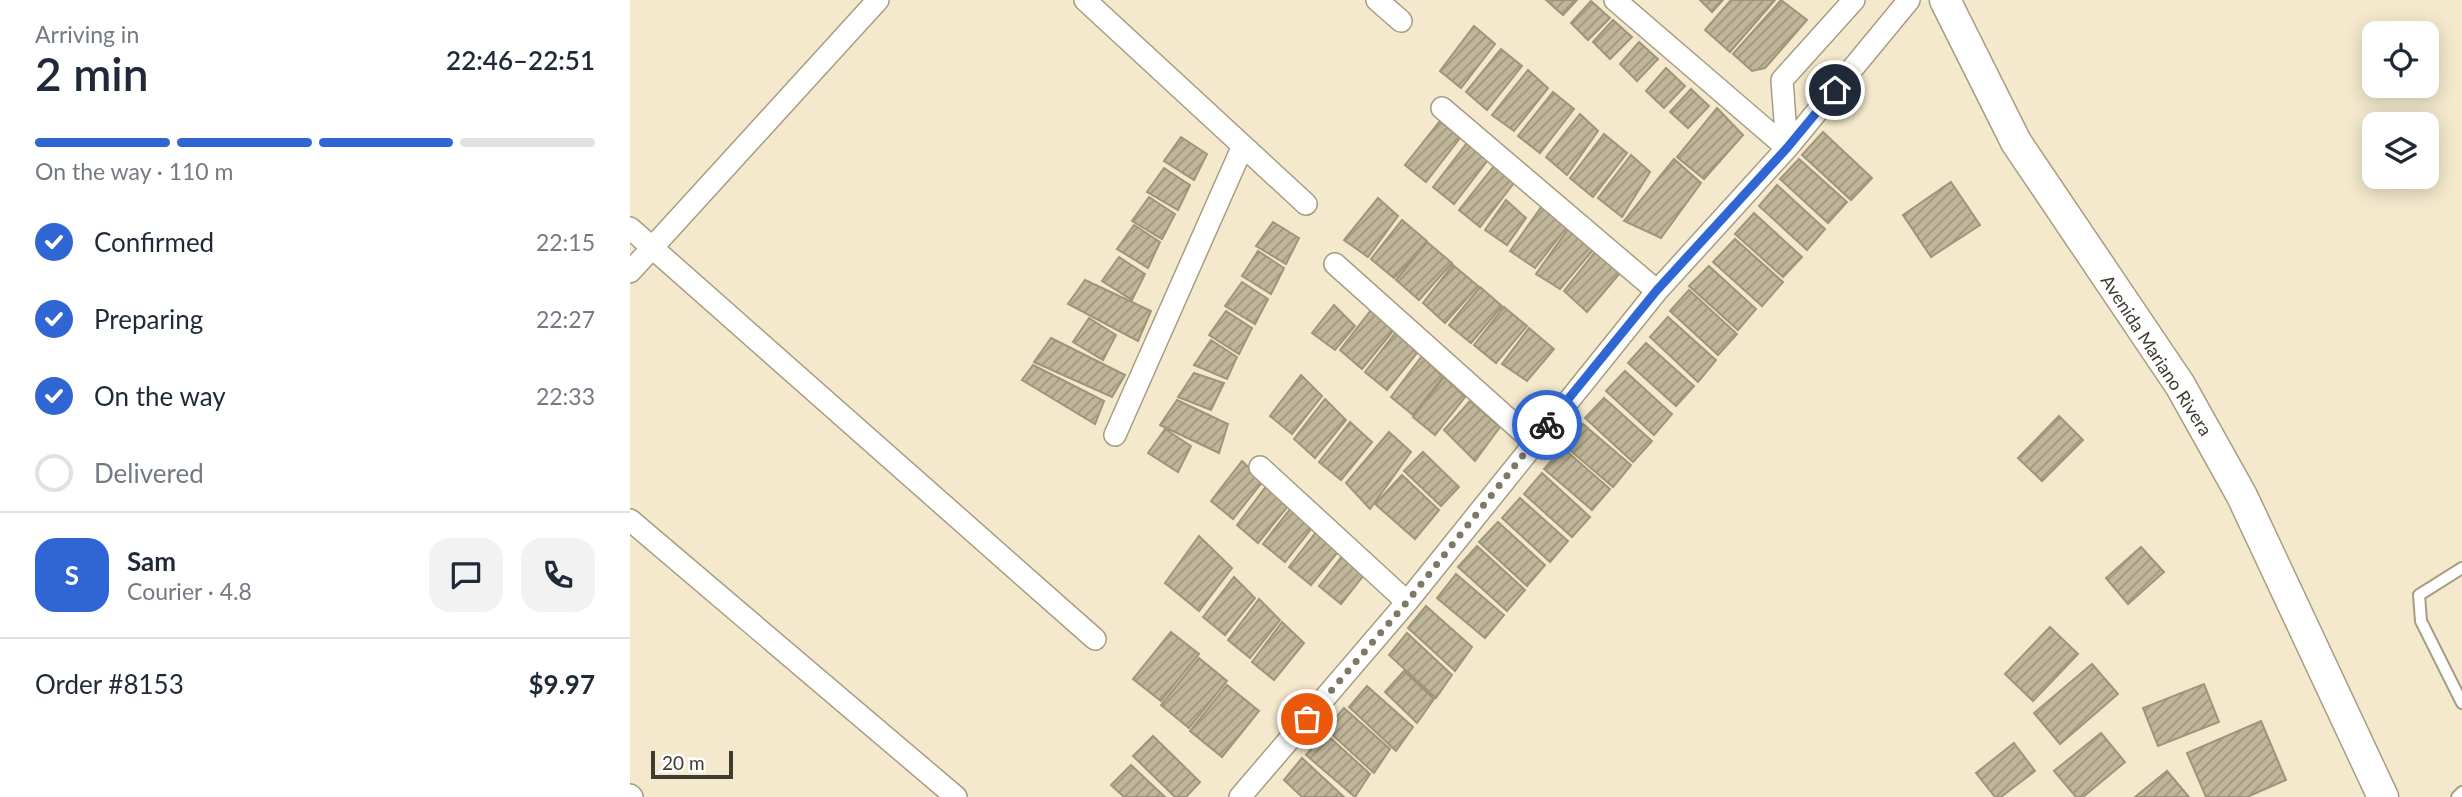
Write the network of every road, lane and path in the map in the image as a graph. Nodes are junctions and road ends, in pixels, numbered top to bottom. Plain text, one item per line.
1 (878, 0) edge
2 (1084, 0) edge
3 (1377, 0) edge
4 (1615, 0) edge
5 (1854, 0) edge
6 (1945, 0) edge
7 (1898, 4) edge
8 (1401, 21) dead end
9 (1442, 108) dead end
10 (1242, 148) junction
11 (1787, 148) junction
12 (1306, 204) dead end
13 (630, 228) edge
14 (653, 248) junction
15 (1335, 264) dead end
16 (630, 272) edge
17 (1657, 290) junction
18 (1115, 435) dead end
19 (1534, 442) junction
20 (1260, 467) dead end
21 (630, 520) edge
22 (2462, 568) edge
23 (1407, 602) junction
24 (1095, 639) dead end
25 (2462, 703) edge
26 (2462, 792) edge
27 (956, 797) edge
28 (1240, 797) edge
29 (2383, 797) edge
30 (2457, 797) edge

1 - 14 street
2 - 10 street
3 - 8 street
4 - 11 street
5 - 11 street
6 - 29 main road, Avenida Mariano Rivera
7 - 11 street
9 - 17 street
10 - 12 street
10 - 18 street
11 - 17 street
13 - 14 street
14 - 16 street
14 - 24 street
15 - 19 street
17 - 19 street
19 - 23 street
20 - 23 street
21 - 27 street
22 - 25 lane
23 - 28 street
26 - 30 lane

